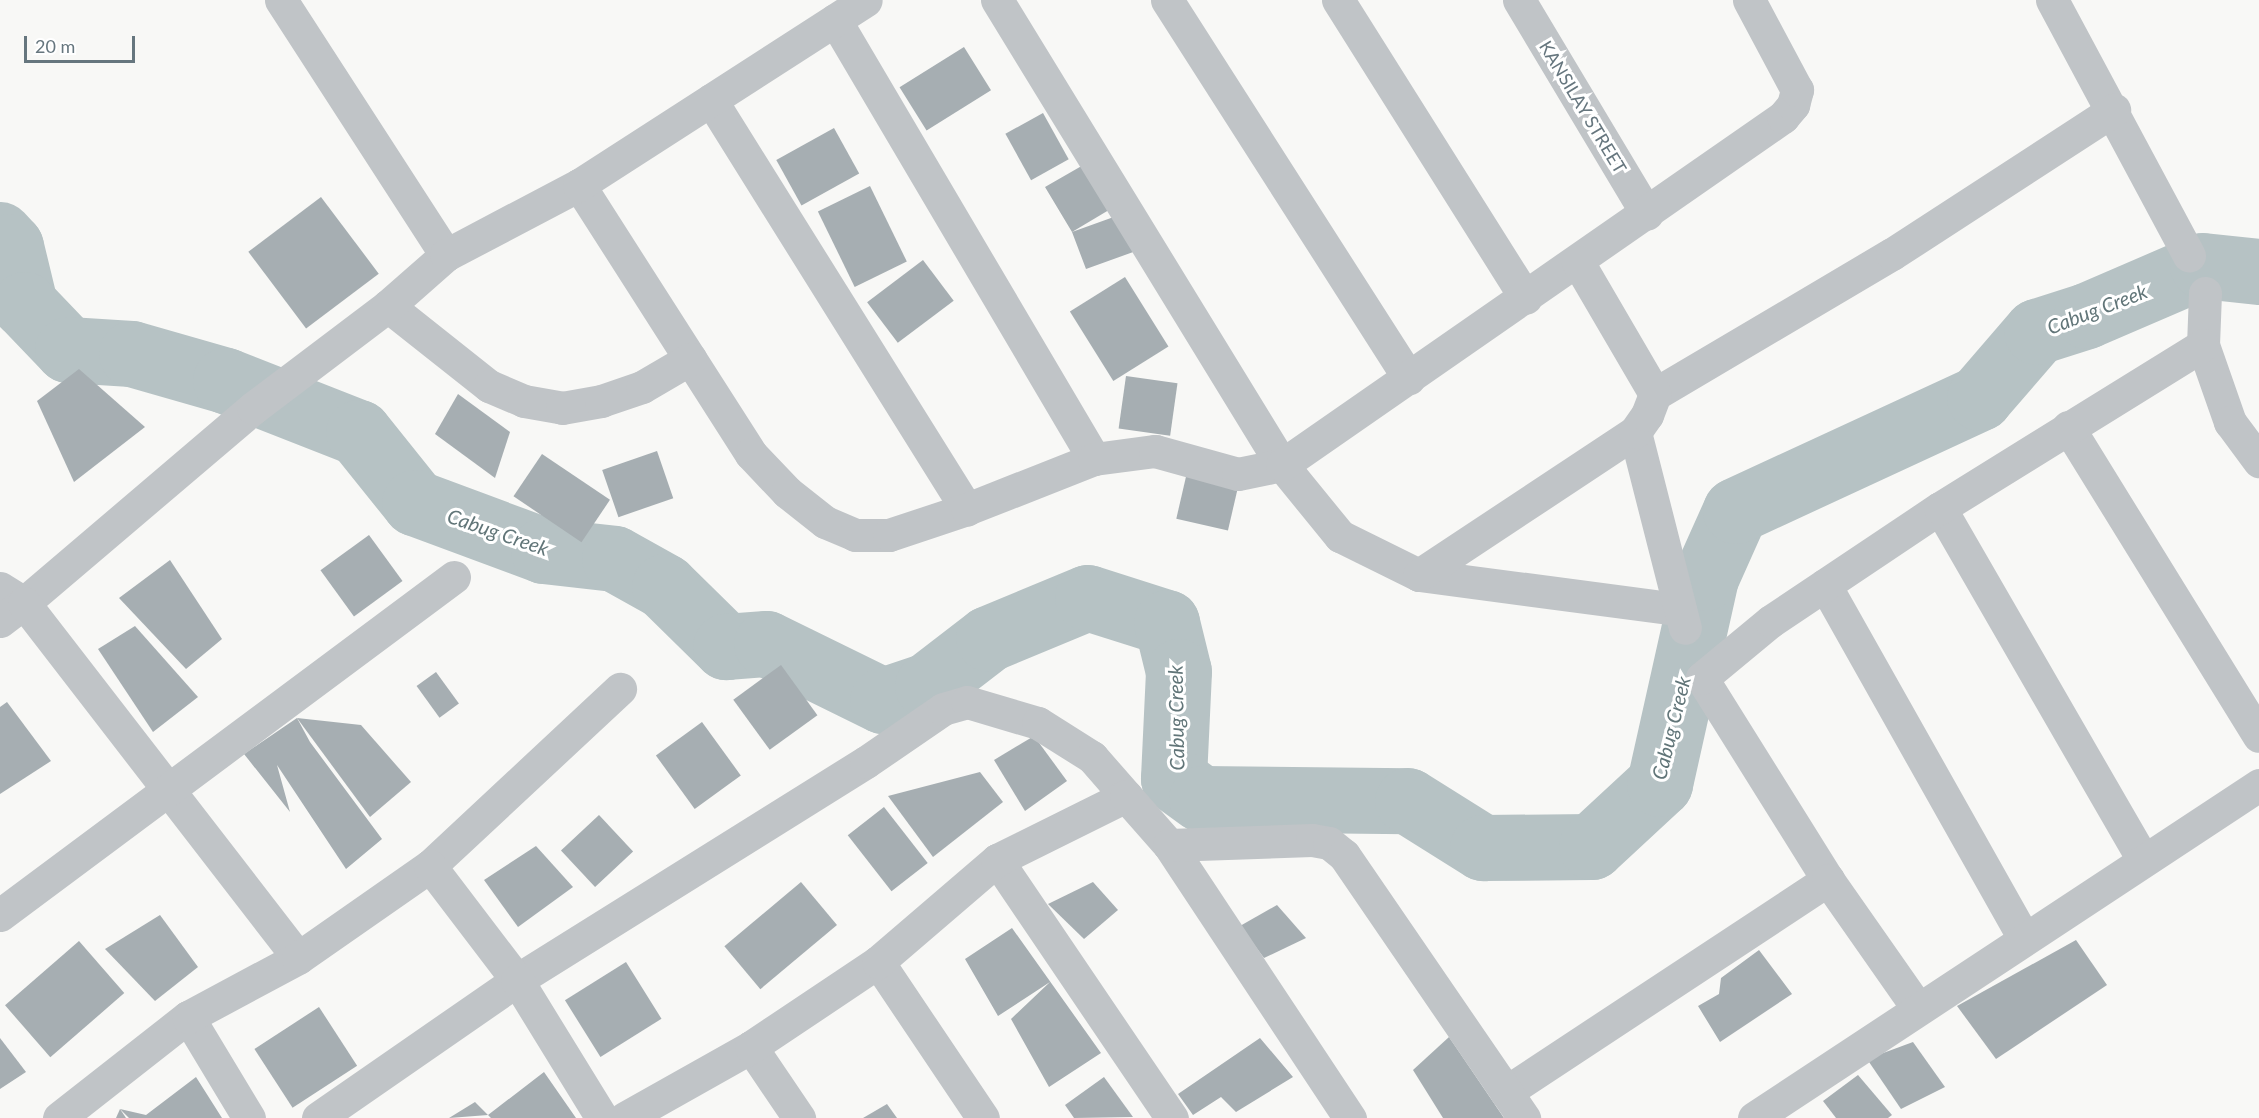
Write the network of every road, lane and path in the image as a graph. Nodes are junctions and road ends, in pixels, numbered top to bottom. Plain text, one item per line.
1 (280, 0) edge
2 (866, 0) edge
3 (997, 0) edge
4 (1167, 0) edge
5 (1338, 0) edge
6 (1519, 0) edge
7 (1749, 0) edge
8 (2052, 0) edge
9 (835, 20) junction
10 (711, 100) junction
11 (2114, 110) junction
12 (579, 185) junction
13 (1647, 214) junction
14 (446, 255) junction
15 (2189, 256) dead end
16 (1578, 262) junction
17 (2205, 293) dead end
18 (1526, 297) junction
19 (388, 306) junction
20 (2203, 345) junction
21 (690, 359) junction
22 (1409, 378) junction
23 (1654, 394) junction
24 (2068, 427) junction
25 (1635, 432) junction
26 (1094, 459) junction
27 (2259, 461) edge
28 (1282, 465) junction
29 (1941, 508) junction
30 (967, 509) junction
31 (1419, 575) junction
32 (454, 577) dead end
33 (1825, 585) junction
34 (8, 604) edge
35 (620, 689) dead end
36 (2259, 736) edge
37 (2259, 785) edge
38 (172, 790) junction
39 (1126, 796) junction
40 (1169, 845) junction
41 (998, 860) junction
42 (2143, 860) junction
43 (430, 866) junction
44 (1828, 880) junction
45 (0, 915) edge
46 (2024, 938) junction
47 (298, 958) junction
48 (878, 962) junction
49 (517, 980) junction
50 (1917, 1008) junction
51 (188, 1017) junction
52 (751, 1047) junction
53 (1506, 1092) junction
54 (59, 1118) edge
55 (249, 1118) edge
56 (318, 1118) edge
57 (602, 1118) edge
58 (625, 1118) edge
59 (799, 1118) edge
60 (982, 1118) edge
61 (1172, 1118) edge
62 (1350, 1118) edge
63 (1524, 1118) edge
64 (1754, 1118) edge

1 - 14 street
2 - 9 street
3 - 28 street
4 - 22 street
5 - 18 street
6 - 13 street, KANSILAY STREET
7 - 13 street
8 - 11 street
9 - 10 street
9 - 26 street
10 - 12 street
10 - 30 street
11 - 15 street
11 - 23 street
12 - 14 street
12 - 21 street
13 - 16 street
14 - 19 street
16 - 18 street
16 - 23 street
17 - 20 street
18 - 22 street
19 - 21 street
19 - 34 street
20 - 24 street
20 - 27 street
21 - 30 street
22 - 28 street
23 - 25 street
24 - 29 street
24 - 36 street
25 - 31 street
25 - 31 street
26 - 28 street
26 - 30 street
28 - 31 street
29 - 33 street
29 - 42 street
32 - 38 street
33 - 44 street
33 - 46 street
34 - 38 street
35 - 43 street
37 - 42 street
38 - 45 street
38 - 47 street
39 - 40 street
39 - 41 street
39 - 49 street
40 - 53 street
40 - 62 street
41 - 48 street
41 - 61 street
42 - 46 street
43 - 47 street
43 - 49 street
44 - 50 street
44 - 53 street
46 - 50 street
47 - 51 street
48 - 52 street
48 - 60 street
49 - 56 street
49 - 57 street
50 - 64 street
51 - 54 street
51 - 55 street
52 - 58 street
52 - 59 street
53 - 63 street

